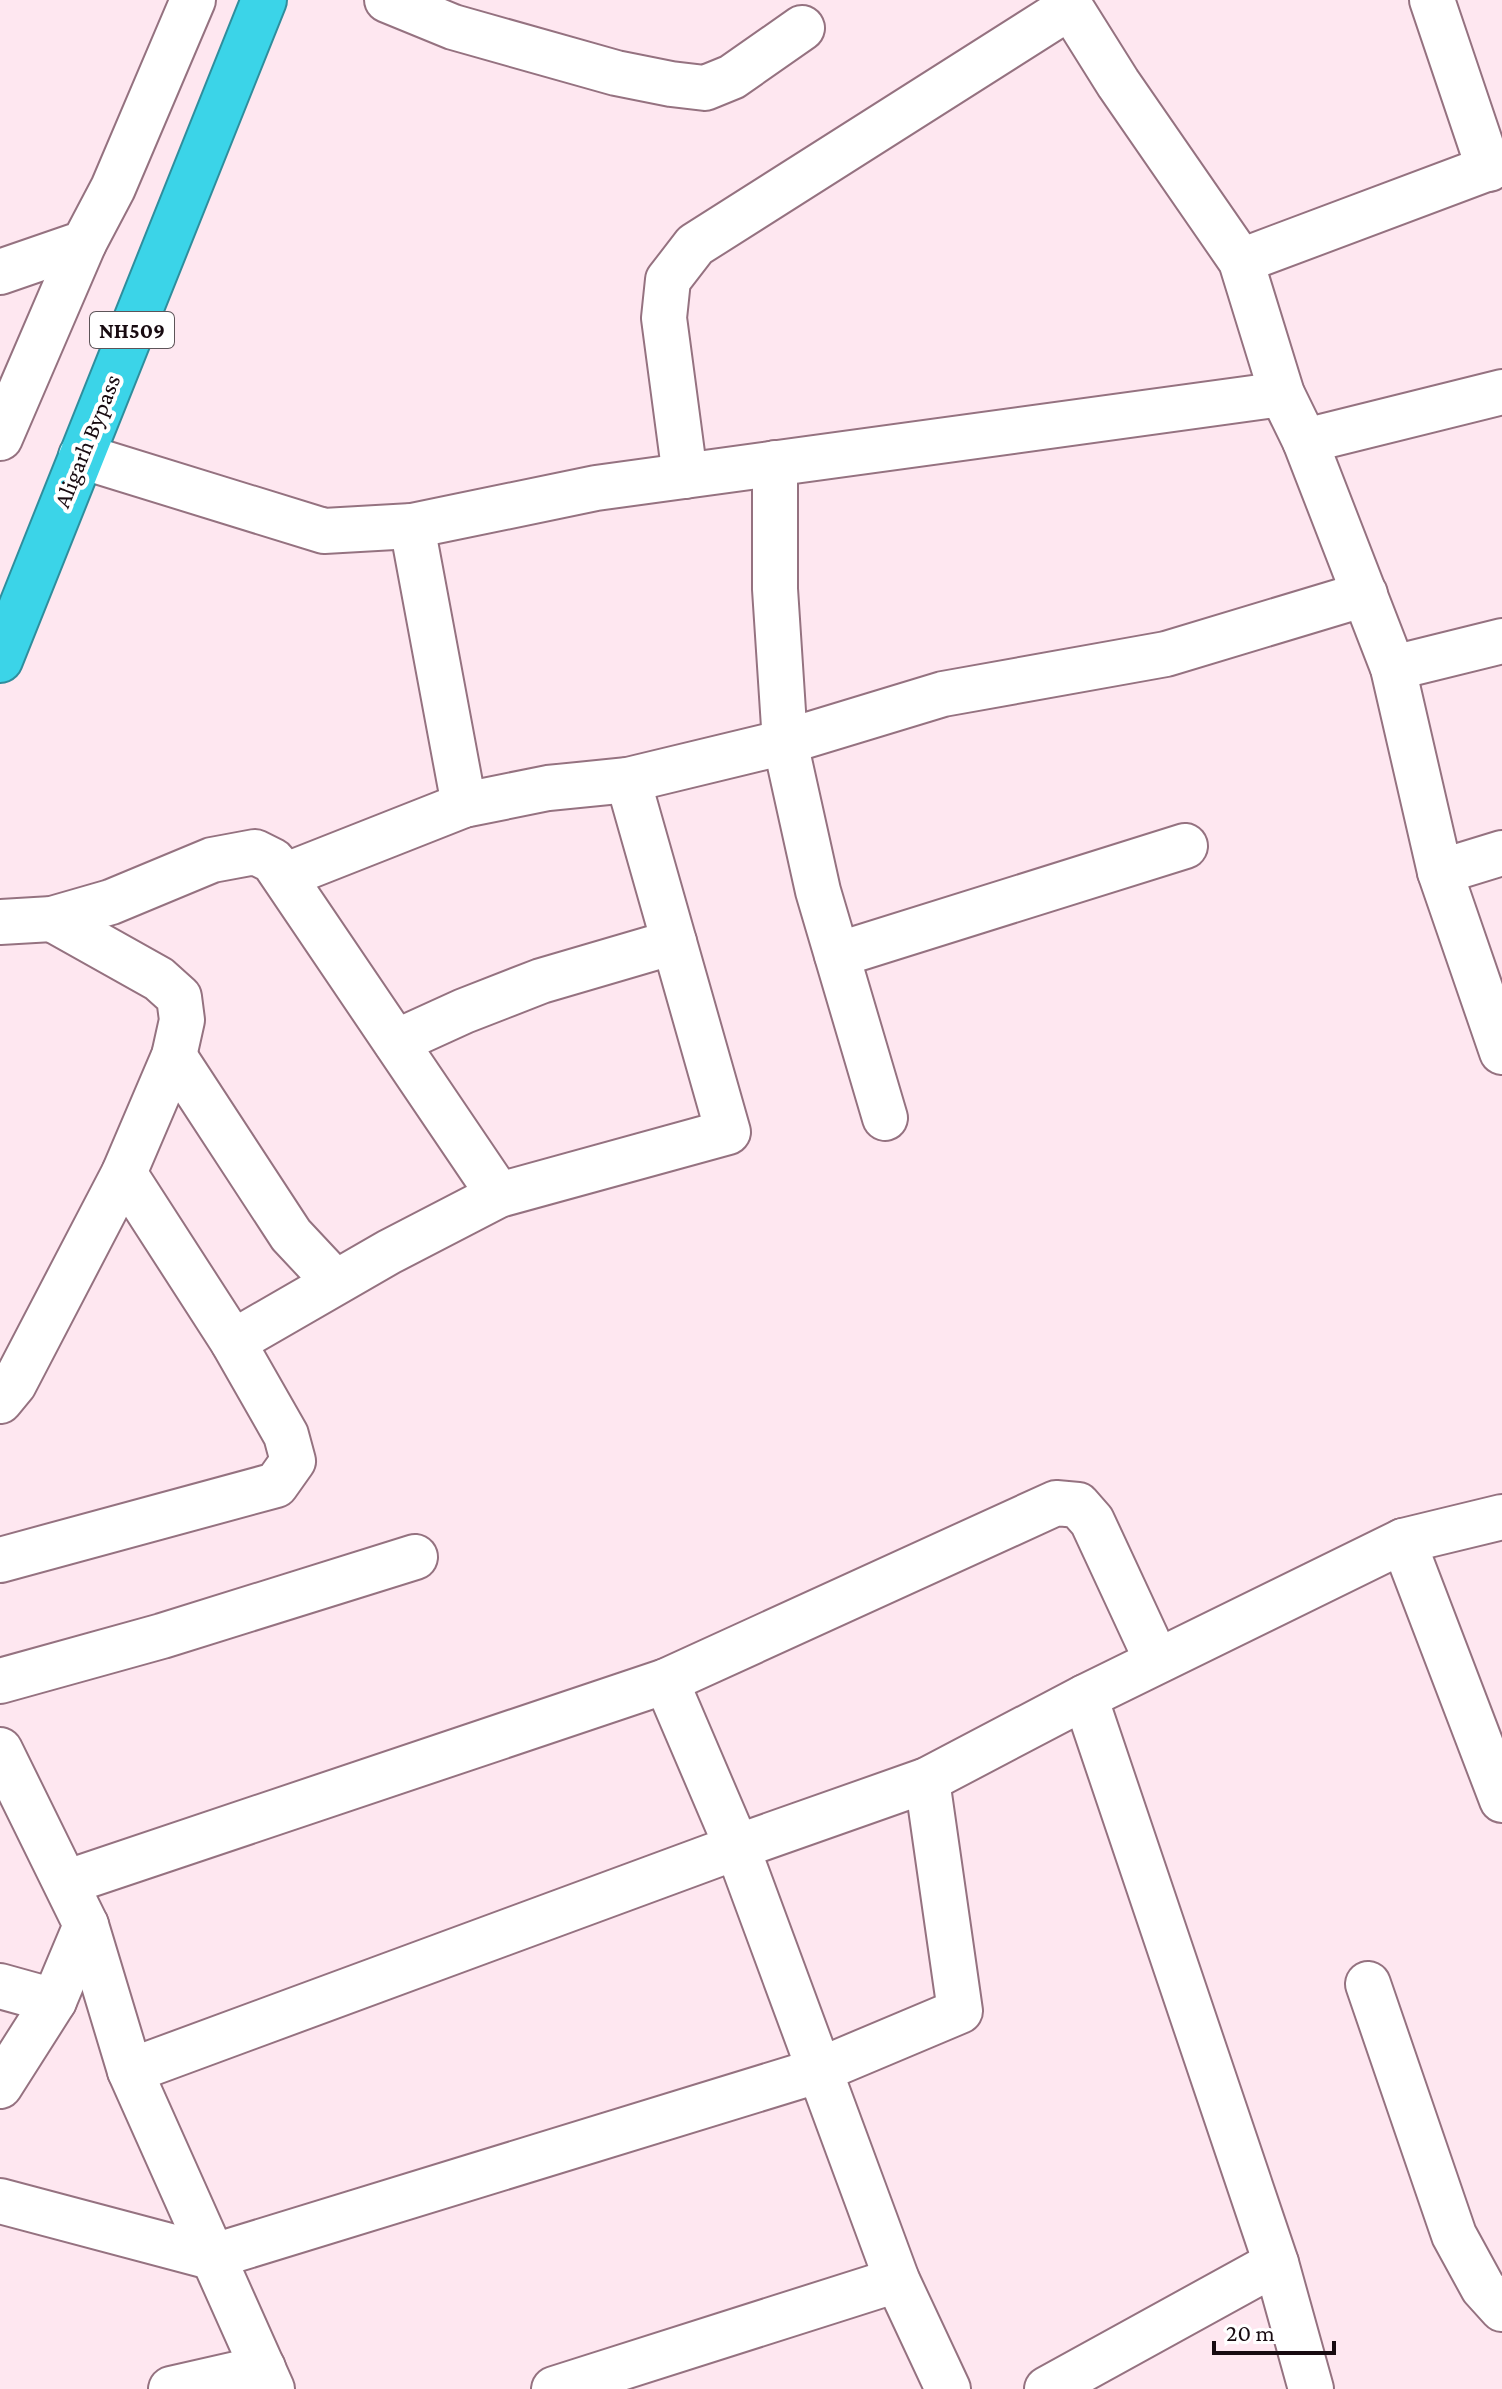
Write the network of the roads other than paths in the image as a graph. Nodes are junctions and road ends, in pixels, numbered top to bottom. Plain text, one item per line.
1 (193, 0) edge
2 (264, 0) edge
3 (387, 0) edge
4 (1432, 0) edge
5 (1068, 3) edge
6 (802, 28) dead end
7 (1496, 166) edge
8 (84, 243) junction
9 (1241, 261) junction
10 (0, 272) edge
11 (1502, 392) edge
12 (1282, 394) junction
13 (0, 438) edge
14 (1305, 441) junction
15 (81, 456) junction
16 (775, 463) junction
17 (685, 476) junction
18 (412, 526) junction
19 (1365, 594) junction
20 (1502, 641) edge
21 (0, 660) edge
22 (1393, 668) junction
23 (785, 742) junction
24 (628, 780) junction
25 (464, 805) junction
26 (1185, 846) dead end
27 (1502, 853) edge
28 (1440, 872) junction
29 (284, 876) junction
30 (52, 919) junction
31 (0, 922) edge
32 (674, 942) junction
33 (837, 955) junction
34 (396, 1042) junction
35 (1502, 1052) edge
36 (174, 1056) junction
37 (885, 1118) dead end
38 (124, 1173) junction
39 (499, 1195) junction
40 (335, 1282) junction
41 (233, 1342) junction
42 (0, 1401) edge
43 (1502, 1517) edge
44 (1403, 1541) junction
45 (415, 1557) dead end
46 (0, 1560) edge
47 (1157, 1661) junction
48 (0, 1681) edge
49 (666, 1681) junction
50 (1085, 1697) junction
51 (0, 1750) edge
52 (927, 1780) junction
53 (1502, 1800) edge
54 (737, 1847) junction
55 (68, 1882) junction
56 (86, 1925) junction
57 (1368, 1984) dead end
58 (0, 1986) edge
59 (54, 2001) junction
60 (820, 2070) junction
61 (130, 2071) junction
62 (0, 2086) edge
63 (0, 2201) edge
64 (211, 2257) junction
65 (1276, 2263) junction
66 (897, 2280) junction
67 (1502, 2309) edge
68 (245, 2381) edge
69 (171, 2389) edge
70 (554, 2389) edge
71 (948, 2389) edge
72 (1047, 2389) edge
73 (1311, 2389) edge

1 - 8 street
2 - 15 highway, Aligarh Bypass / NH509
3 - 6 street
4 - 7 street
5 - 9 street
5 - 17 street
7 - 9 street
8 - 10 street
8 - 13 street
9 - 12 street
11 - 14 street
12 - 14 street
12 - 16 street
14 - 19 street
15 - 18 street
15 - 21 highway, Aligarh Bypass / NH509
16 - 17 street
16 - 23 street
17 - 18 street
18 - 25 street
19 - 22 street
19 - 23 street
20 - 22 street
22 - 28 street
23 - 24 street
23 - 33 street
24 - 25 street
24 - 32 street
25 - 29 street
26 - 33 street
27 - 28 street
28 - 35 street
29 - 30 street
29 - 34 street
30 - 31 street
30 - 36 street
32 - 34 street
32 - 39 street
33 - 37 street
34 - 39 street
36 - 38 street
36 - 40 street
38 - 41 street
38 - 42 street
39 - 40 street
40 - 41 street
41 - 46 street
43 - 44 street
44 - 47 street
44 - 53 street
45 - 48 street
47 - 49 street
47 - 50 street
49 - 54 street
49 - 55 street
50 - 52 street
50 - 65 street
51 - 55 street
52 - 54 street
52 - 60 street
54 - 60 street
54 - 61 street
55 - 56 street
56 - 59 street
56 - 61 street
57 - 67 street
58 - 59 street
59 - 62 street
60 - 64 street
60 - 66 street
61 - 64 street
63 - 64 street
64 - 68 street
65 - 72 street
65 - 73 street
66 - 70 street
66 - 71 street
68 - 69 street

